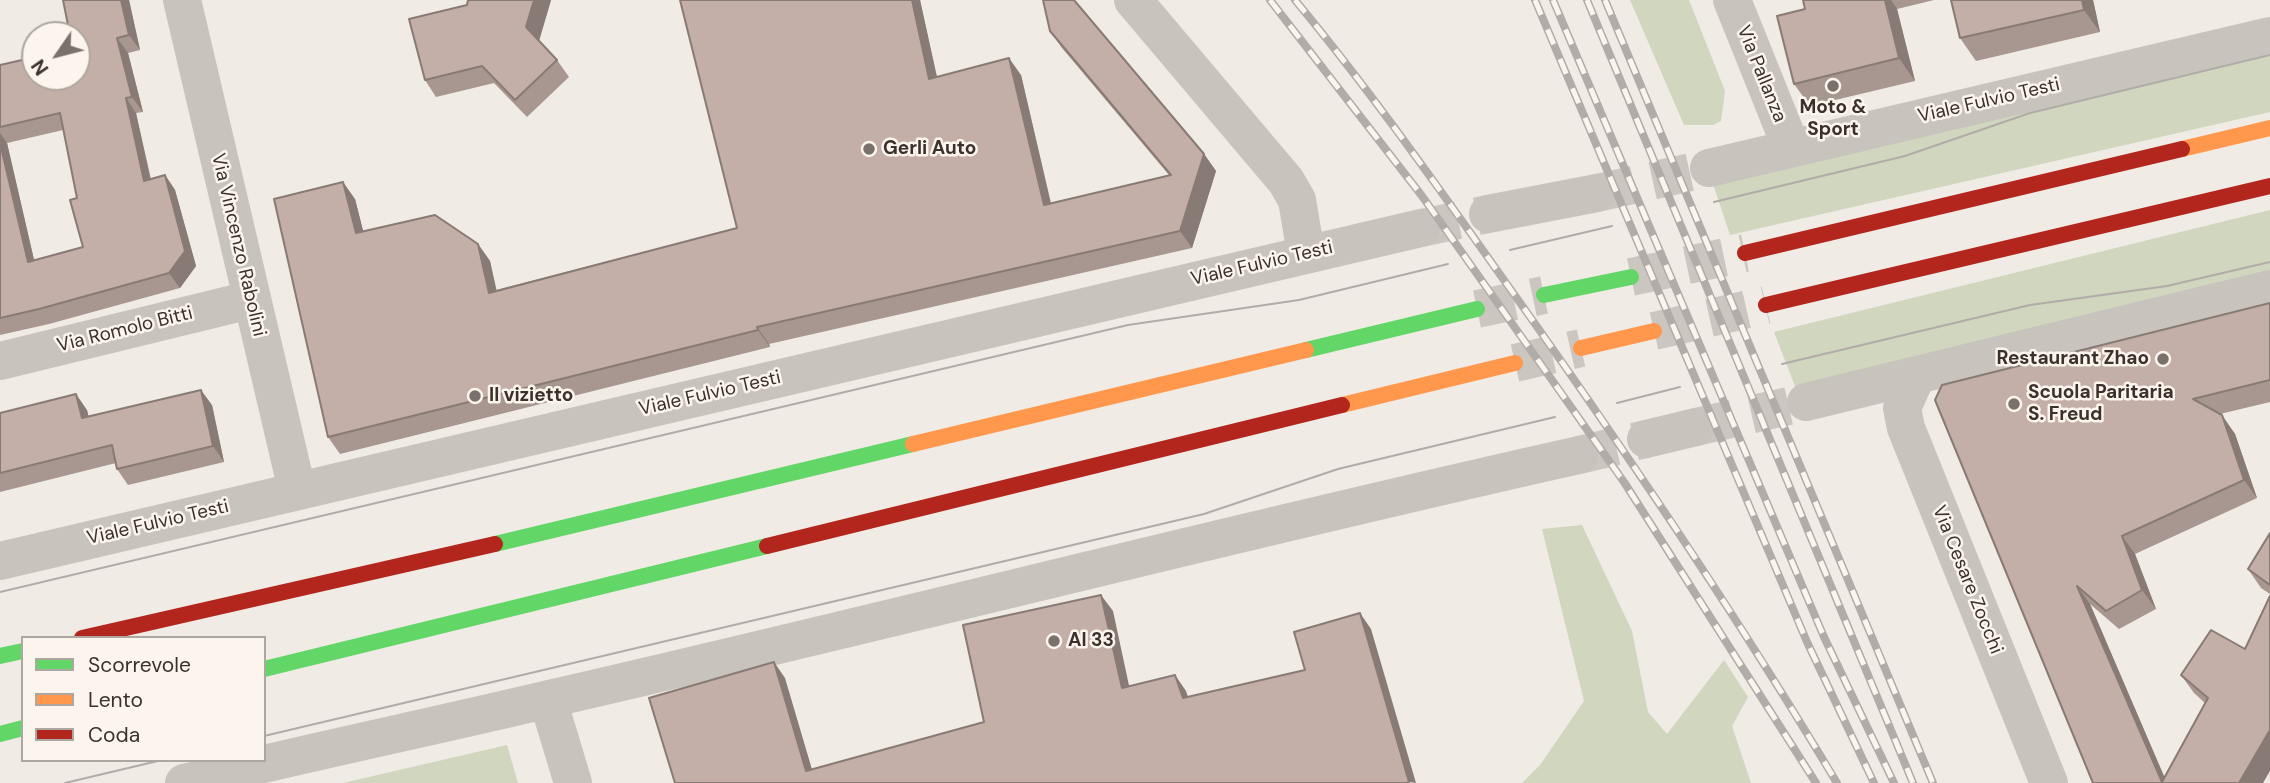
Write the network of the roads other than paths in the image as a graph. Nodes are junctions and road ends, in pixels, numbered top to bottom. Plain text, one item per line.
1 (182, 0) edge
2 (1133, 0) edge
3 (1732, 0) edge
4 (2270, 36) edge
5 (2270, 128) edge
6 (1791, 147) junction
7 (1709, 168) tunnel mouth
8 (2270, 187) edge
9 (1597, 193) tunnel mouth
10 (1488, 214) tunnel mouth
11 (1420, 228) tunnel mouth
12 (1745, 253) tunnel mouth
13 (1306, 254) junction
14 (1632, 277) tunnel mouth
15 (2270, 289) edge
16 (1544, 295) tunnel mouth
17 (250, 300) junction
18 (1766, 305) tunnel mouth
19 (1477, 309) tunnel mouth
20 (1654, 331) tunnel mouth
21 (1581, 348) tunnel mouth
22 (0, 361) edge
23 (1516, 363) tunnel mouth
24 (1916, 377) junction
25 (1806, 402) tunnel mouth
26 (1696, 427) tunnel mouth
27 (1646, 439) tunnel mouth
28 (1579, 455) tunnel mouth
29 (297, 490) junction
30 (0, 561) edge
31 (91, 636) edge
32 (21, 651) edge
33 (0, 656) edge
34 (266, 669) edge
35 (548, 700) junction
36 (21, 729) edge
37 (0, 734) edge
38 (184, 783) edge
39 (573, 783) edge
40 (2049, 783) edge

1 - 17 street, Via Vincenzo Rabolini
2 - 13 street
3 - 6 street, Via Pallanza
4 - 6 street, Viale Fulvio Testi
5 - 12 main road
6 - 7 street, Viale Fulvio Testi
8 - 18 main road
9 - 10 street
11 - 13 street, Viale Fulvio Testi
13 - 29 street, Viale Fulvio Testi
14 - 16 main road
15 - 24 street
17 - 22 street, Via Romolo Bitti
17 - 29 street, Via Vincenzo Rabolini
19 - 31 main road
20 - 21 main road
23 - 34 main road
24 - 25 street
24 - 40 street, Via Cesare Zocchi
26 - 27 street
28 - 35 street
29 - 30 street, Viale Fulvio Testi
32 - 33 main road
35 - 38 street
35 - 39 street
36 - 37 main road

